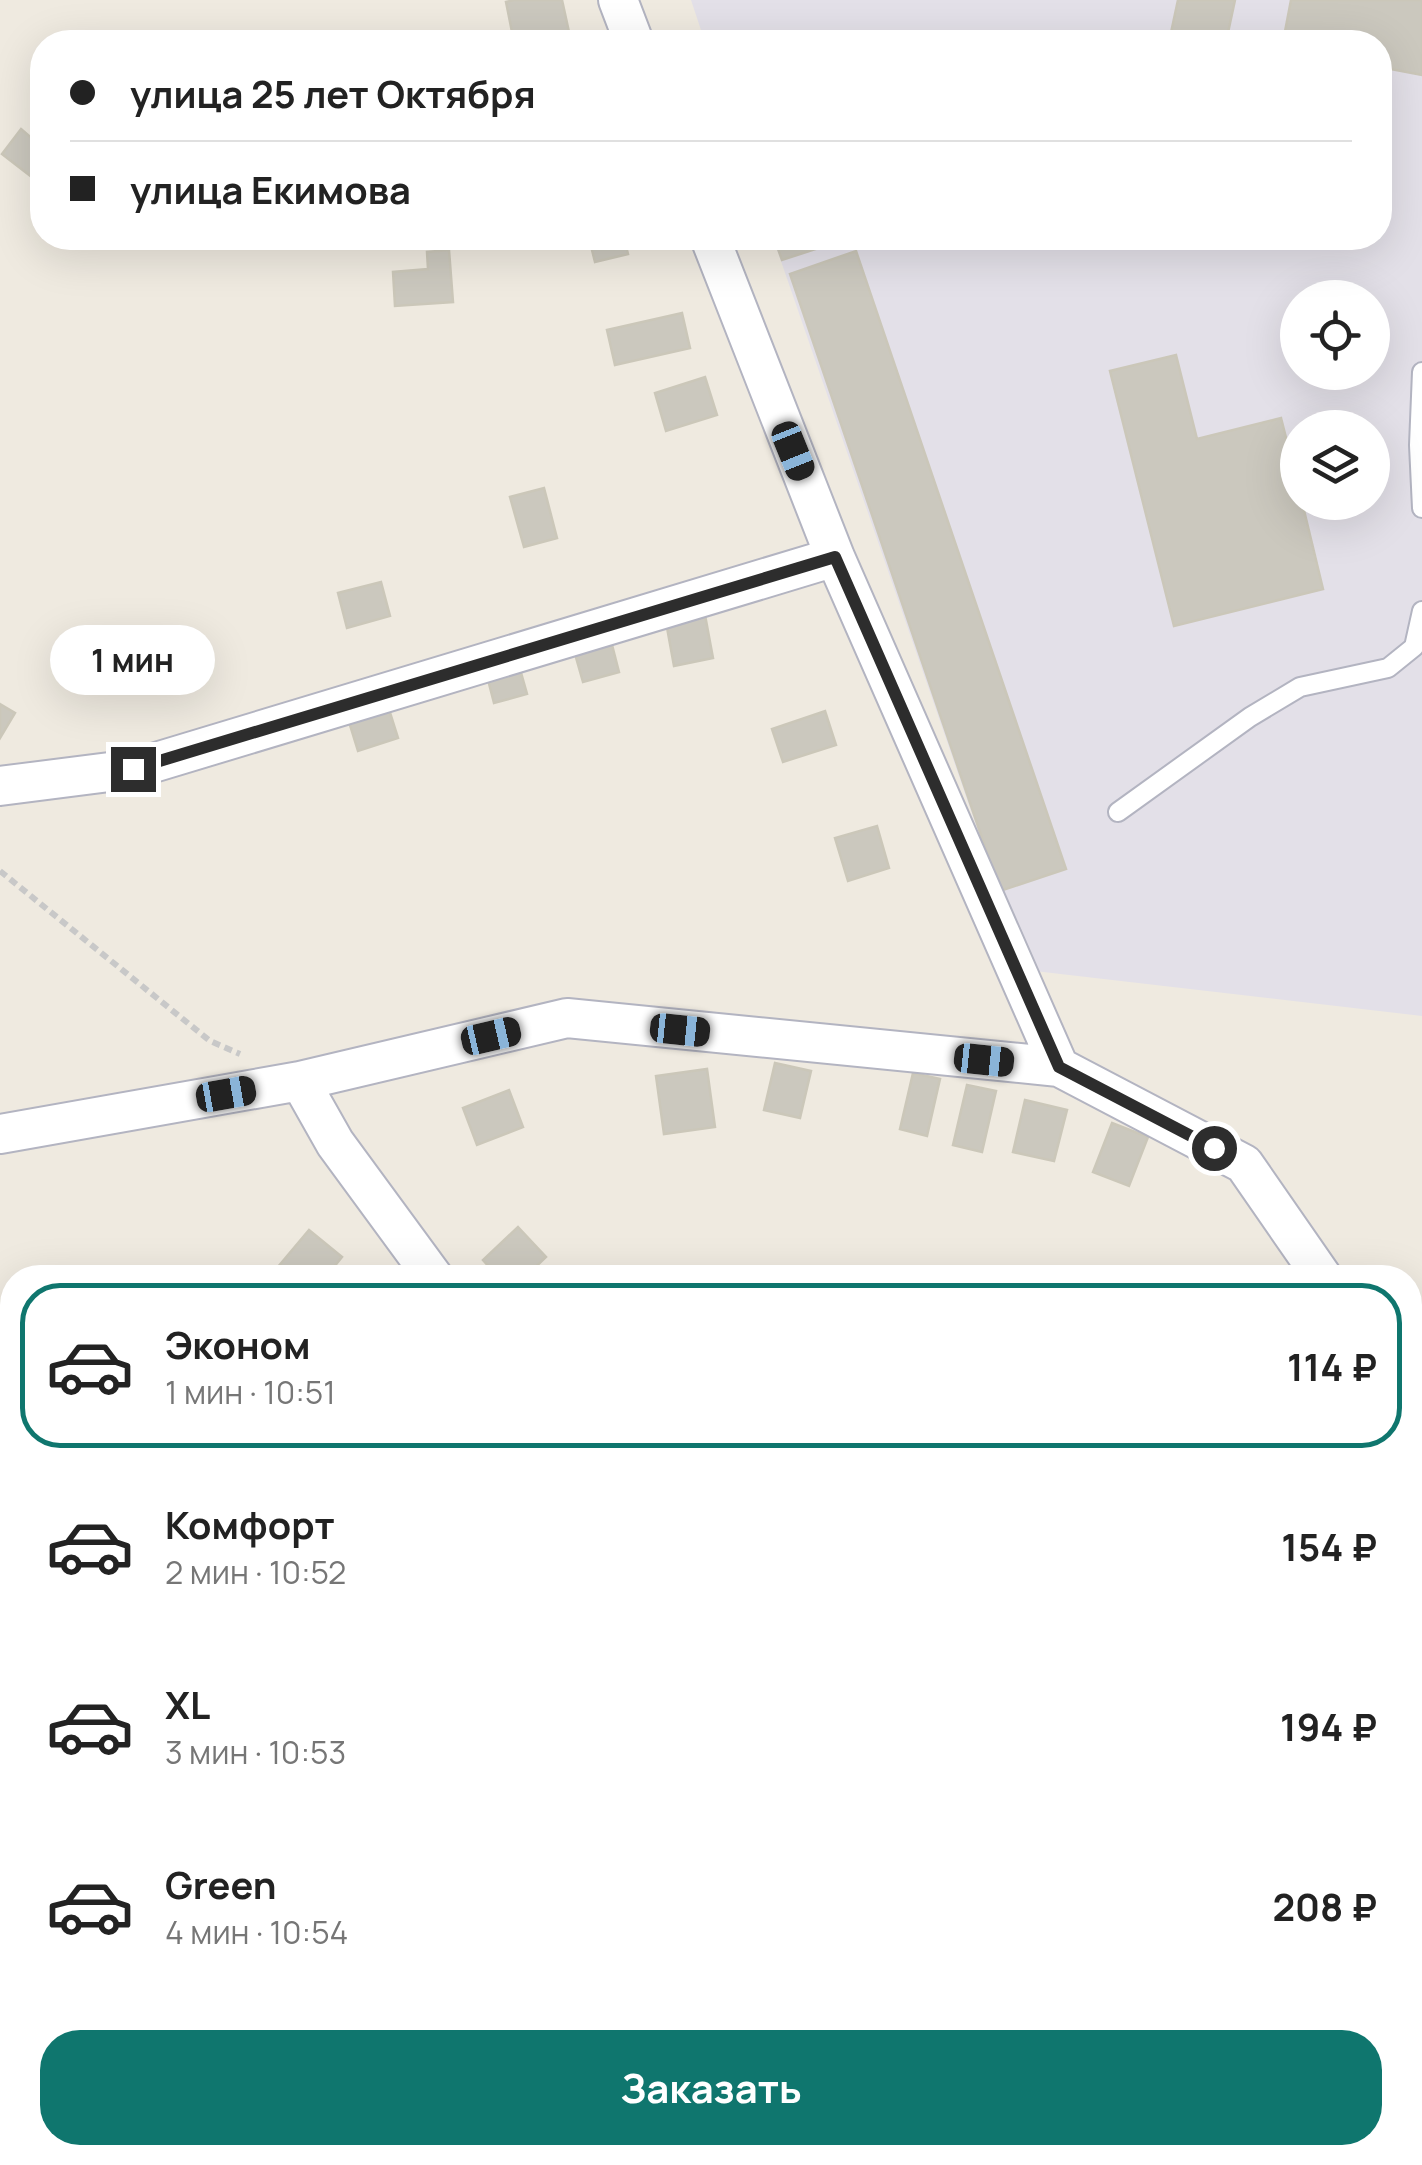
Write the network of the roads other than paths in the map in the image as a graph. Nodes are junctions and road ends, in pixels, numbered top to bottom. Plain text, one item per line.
1 (618, 0) edge
2 (629, 30) edge
3 (715, 250) edge
4 (1422, 372) edge
5 (1421, 447) edge
6 (1422, 508) edge
7 (835, 557) junction
8 (1422, 611) edge
9 (0, 786) edge
10 (1118, 812) dead end
11 (1059, 1067) junction
12 (300, 1081) junction
13 (0, 1134) edge
14 (424, 1265) edge
15 (1314, 1265) edge

1 - 2 street
3 - 7 street
4 - 5 lane
5 - 6 lane
7 - 9 street
7 - 11 street
8 - 10 lane
11 - 12 street
11 - 15 street
12 - 13 street
12 - 14 street

